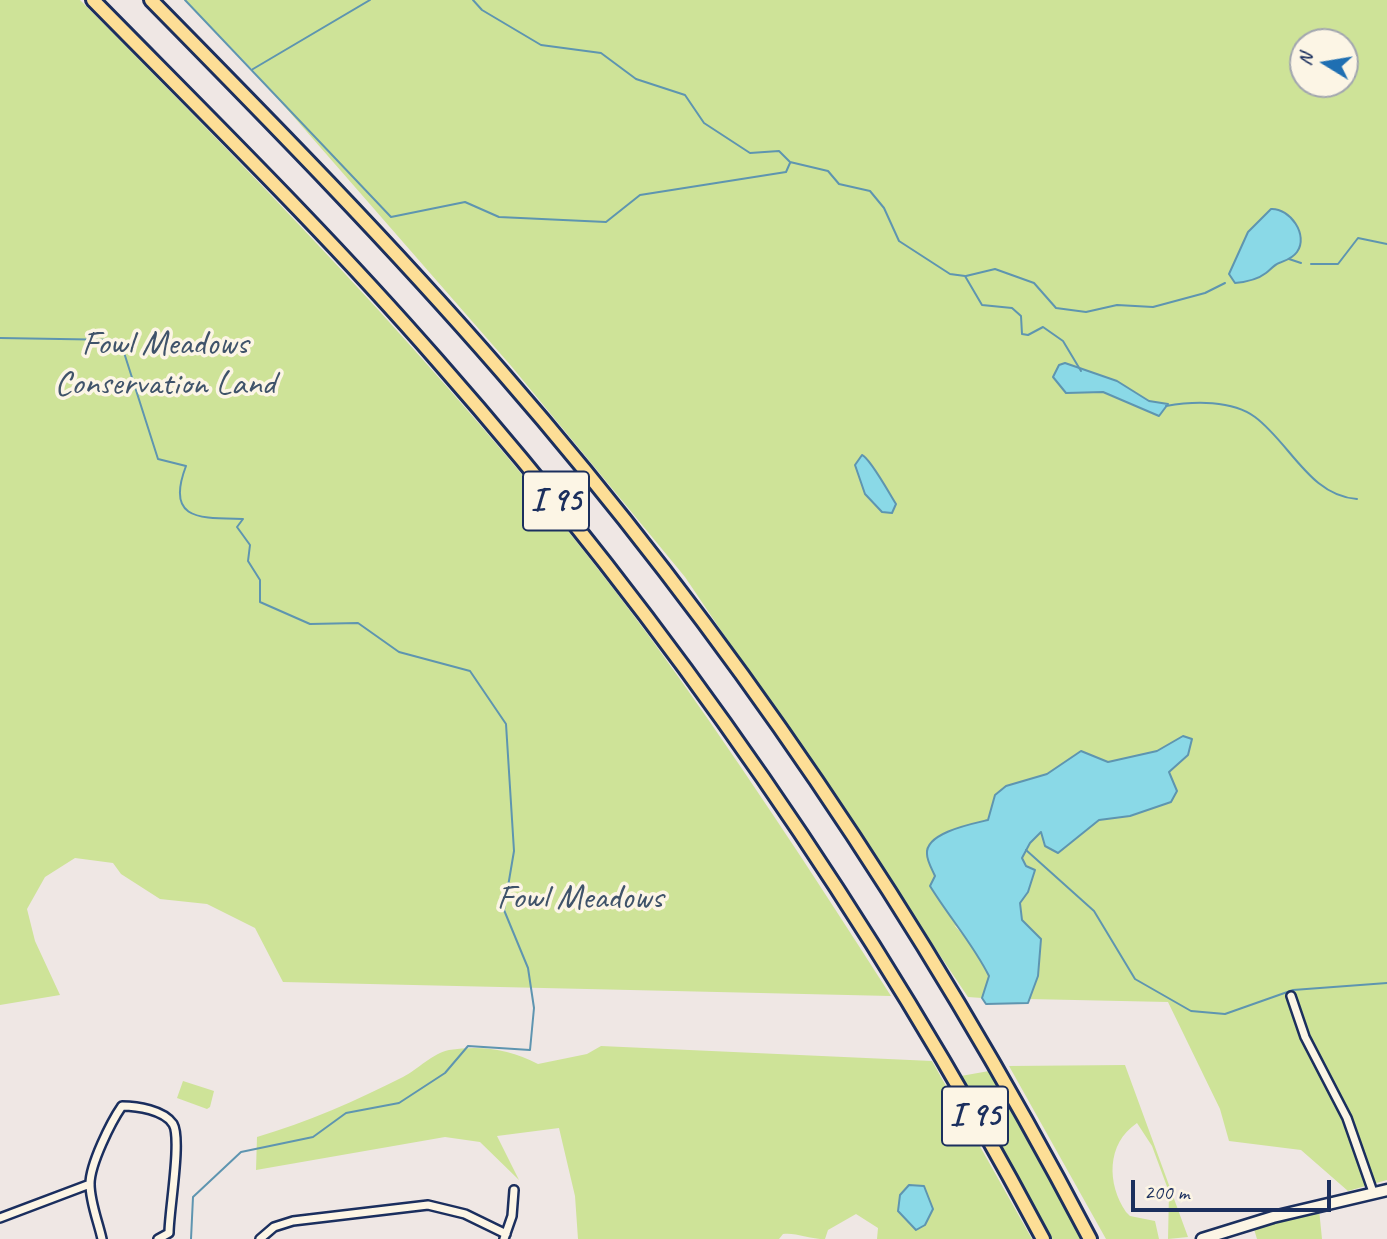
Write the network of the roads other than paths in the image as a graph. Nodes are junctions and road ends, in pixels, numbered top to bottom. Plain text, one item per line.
1 (93, 0) edge
2 (151, 0) edge
3 (1292, 996) dead end
4 (90, 1184) junction
5 (514, 1190) dead end
6 (1387, 1190) edge
7 (1373, 1192) junction
8 (0, 1219) edge
9 (505, 1236) edge
10 (102, 1239) edge
11 (158, 1239) edge
12 (261, 1239) edge
13 (1043, 1239) edge
14 (1090, 1239) edge
15 (1202, 1239) edge

1 - 13 highway, I 95
2 - 14 highway, I 95
3 - 7 street
4 - 8 street
4 - 10 street
4 - 11 street
5 - 9 street
6 - 7 main road
7 - 15 main road
9 - 12 street

